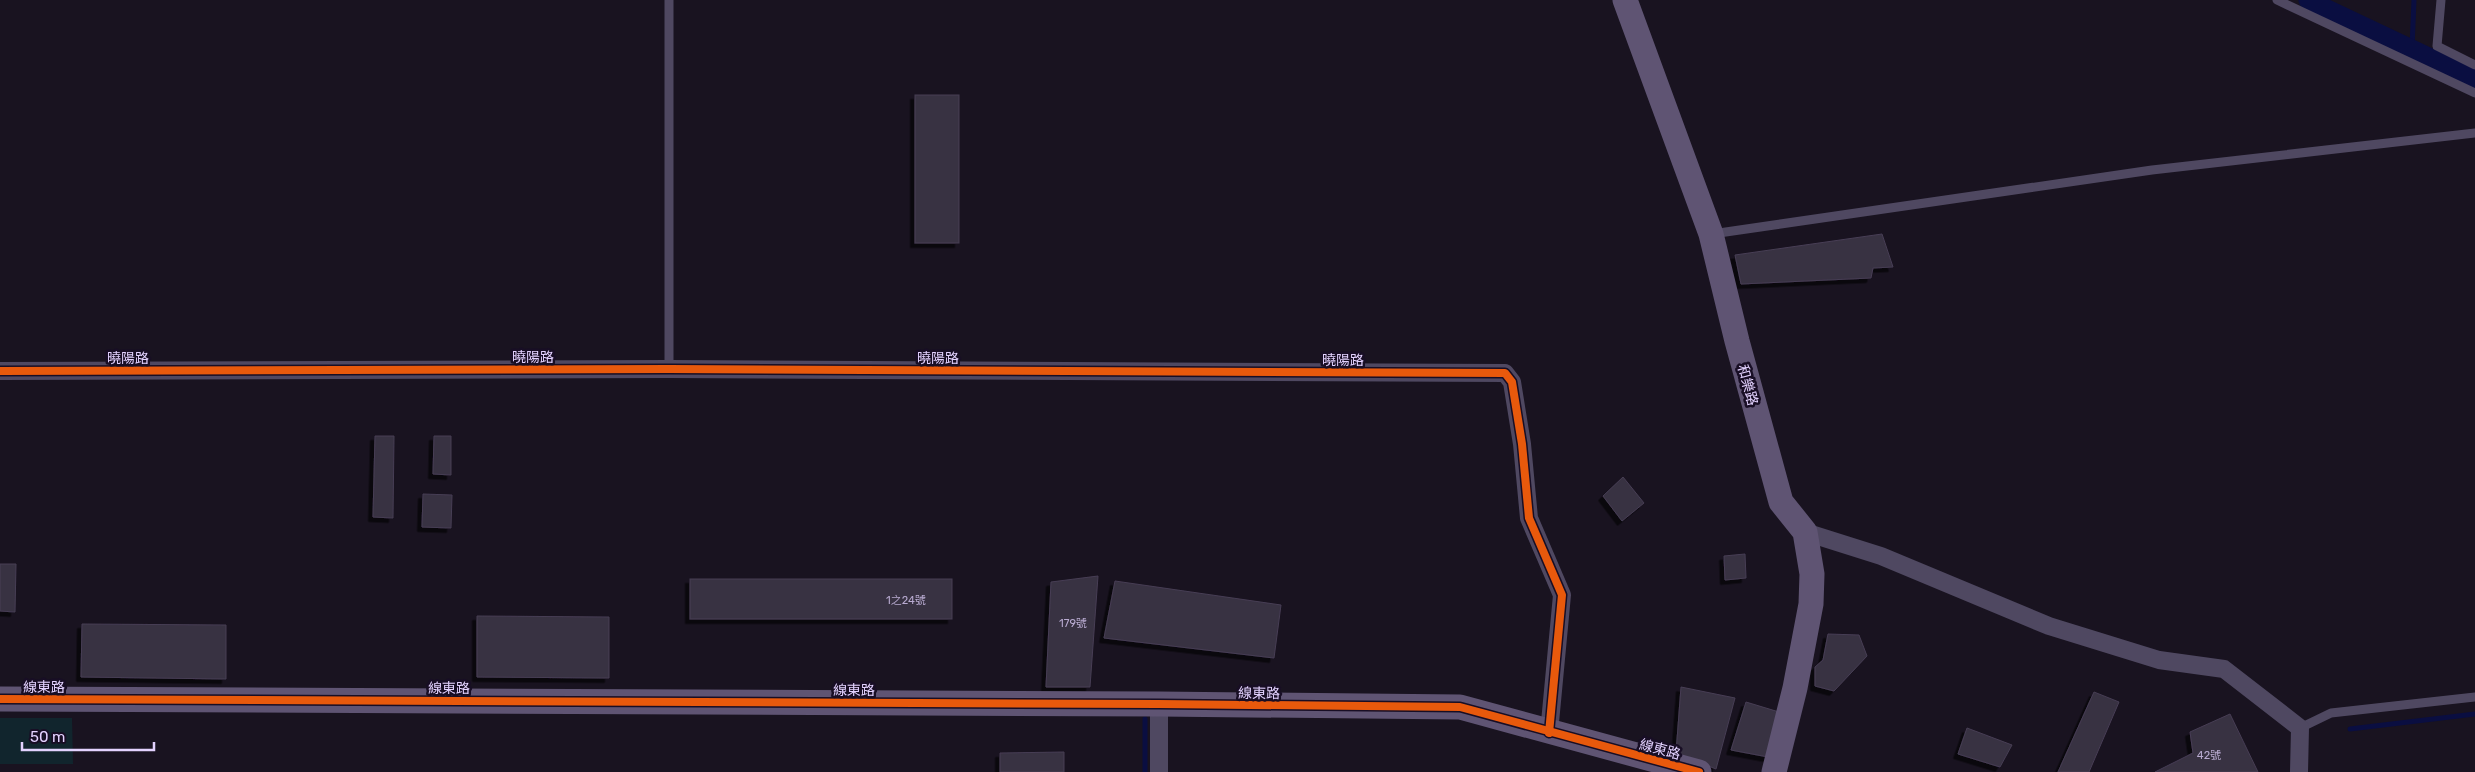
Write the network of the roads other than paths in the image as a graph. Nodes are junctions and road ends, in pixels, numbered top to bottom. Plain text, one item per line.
1 (670, 0) edge
2 (1625, 0) edge
3 (2277, 0) edge
4 (2441, 0) edge
5 (2475, 65) edge
6 (2475, 92) edge
7 (2475, 133) edge
8 (1711, 234) junction
9 (669, 369) junction
10 (0, 371) edge
11 (1805, 532) junction
12 (2475, 697) edge
13 (0, 699) edge
14 (1159, 704) junction
15 (2300, 728) junction
16 (1549, 733) junction
17 (1159, 772) edge
18 (1699, 772) edge
19 (1774, 772) edge
20 (2299, 772) edge

1 - 9 lane
2 - 8 street, 和樂路
3 - 6 lane
4 - 5 lane
7 - 8 lane
8 - 11 street, 和樂路
9 - 10 street, 曉陽路
9 - 16 street, 曉陽路
11 - 15 street
11 - 19 street, 和樂路
12 - 15 lane
13 - 14 street, 線東路
14 - 16 street, 線東路
14 - 17 street
15 - 20 street
16 - 18 street, 線東路

